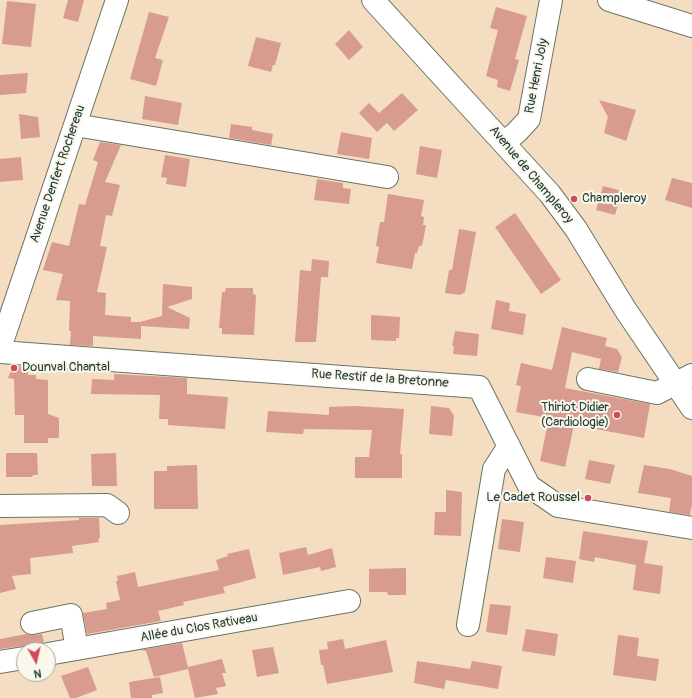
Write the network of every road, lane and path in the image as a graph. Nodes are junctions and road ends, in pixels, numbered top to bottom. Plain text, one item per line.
1 (117, 0) edge
2 (551, 0) edge
3 (609, 0) edge
4 (379, 2) edge
5 (692, 26) edge
6 (75, 125) junction
7 (504, 142) junction
8 (387, 177) dead end
9 (0, 348) edge
10 (0, 352) edge
11 (588, 379) dead end
12 (683, 380) edge
13 (692, 408) edge
14 (509, 446) junction
15 (0, 506) edge
16 (118, 513) dead end
17 (692, 528) edge
18 (349, 601) dead end
19 (32, 623) dead end
20 (468, 625) dead end
21 (77, 650) junction
22 (56, 653) edge
23 (16, 659) edge
24 (0, 662) edge

1 - 6 street, Avenue Denfert Rochereau
2 - 7 street, Rue Henri Joly
3 - 5 street
4 - 7 street, Avenue de Champleroy
6 - 8 street
6 - 9 street, Avenue Denfert Rochereau
7 - 12 street, Avenue de Champleroy
10 - 14 street, Rue Restif de la Bretonne
11 - 12 street
12 - 13 street, Avenue de Champleroy
14 - 17 street, Rue Restif de la Bretonne
14 - 20 street
15 - 16 street
18 - 21 street, Allée du Clos Rativeau
19 - 21 street
21 - 22 street, Allée du Clos Rativeau
23 - 24 street

